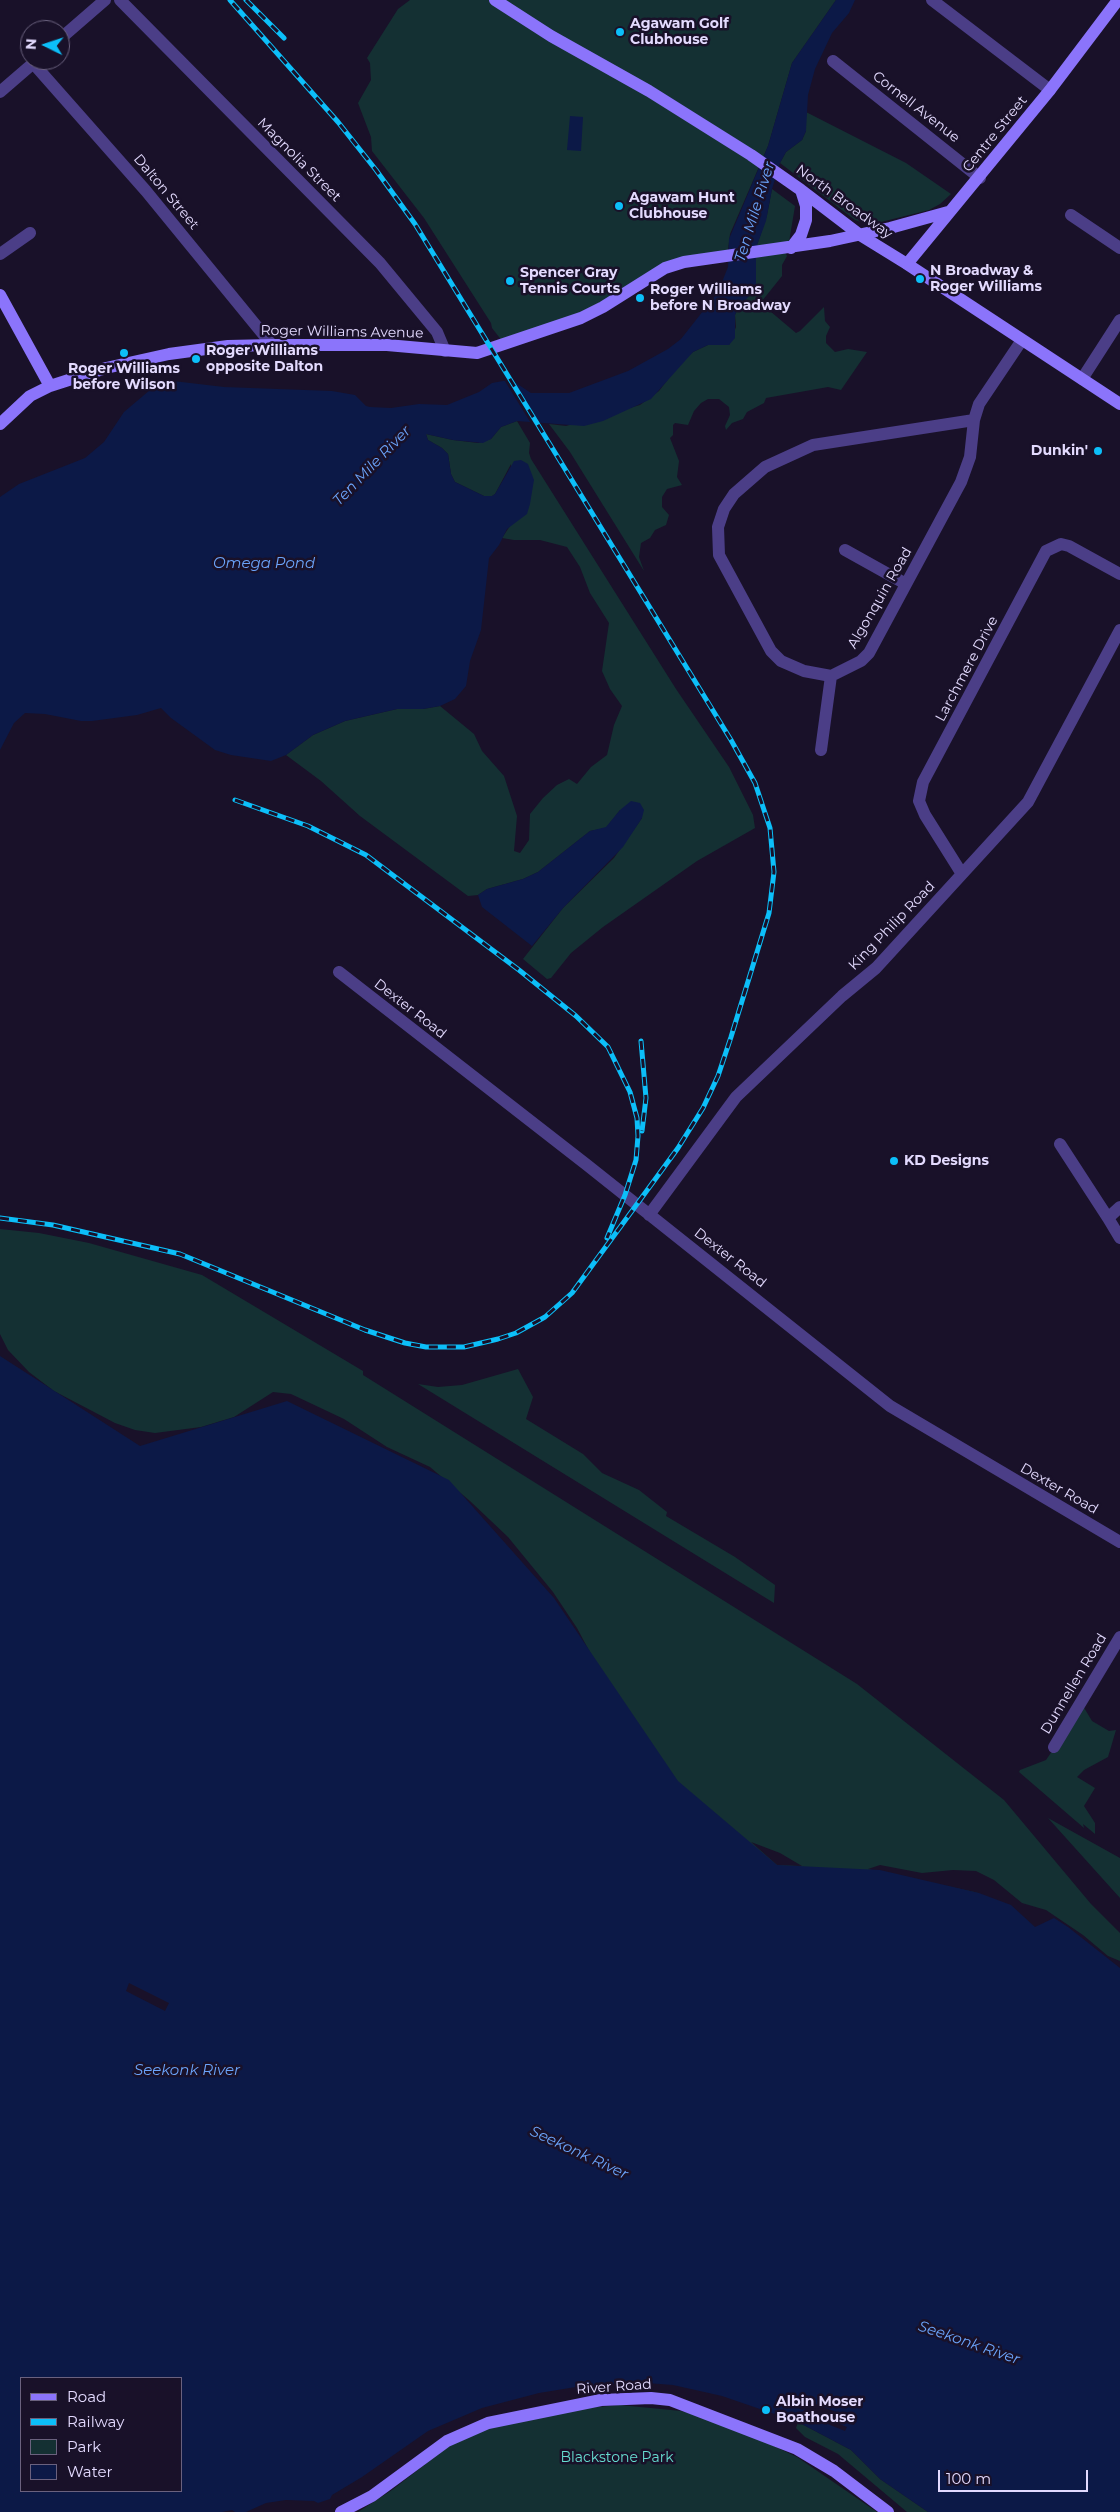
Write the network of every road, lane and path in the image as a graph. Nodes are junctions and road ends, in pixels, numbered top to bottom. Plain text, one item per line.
1 (105, 0) edge
2 (120, 0) edge
3 (495, 0) edge
4 (932, 0) edge
5 (1118, 0) edge
6 (70, 30) edge
7 (833, 61) dead end
8 (26, 70) edge
9 (42, 70) edge
10 (1050, 90) junction
11 (0, 92) edge
12 (980, 178) junction
13 (801, 190) junction
14 (948, 212) junction
15 (1071, 215) dead end
16 (30, 233) dead end
17 (860, 235) junction
18 (791, 248) junction
19 (1120, 248) edge
20 (0, 254) edge
21 (907, 264) junction
22 (0, 295) edge
23 (1120, 320) edge
24 (1022, 340) junction
25 (272, 345) junction
26 (445, 350) junction
27 (1082, 379) junction
28 (50, 386) junction
29 (1120, 404) edge
30 (974, 420) junction
31 (0, 424) edge
32 (845, 550) dead end
33 (1120, 574) edge
34 (906, 584) junction
35 (1120, 630) edge
36 (831, 676) junction
37 (820, 750) dead end
38 (962, 874) junction
39 (339, 972) dead end
40 (1060, 1144) dead end
41 (1120, 1207) edge
42 (649, 1215) junction
43 (1108, 1218) junction
44 (1120, 1238) edge
45 (1120, 1542) edge
46 (1120, 1637) edge
47 (1054, 1747) dead end
48 (341, 2512) edge
49 (888, 2512) edge

1 - 6 street
2 - 26 street, Magnolia Street
3 - 13 main road, North Broadway
4 - 10 street
5 - 10 main road, Centre Street
7 - 12 street, Cornell Avenue
8 - 11 street
9 - 25 street, Dalton Street
10 - 12 main road, Centre Street
12 - 14 main road, Centre Street
13 - 17 main road, North Broadway
13 - 18 main road
14 - 17 main road
14 - 21 main road, Centre Street
15 - 19 street
16 - 20 street
17 - 18 main road, Roger Williams Avenue
17 - 21 main road, North Broadway
18 - 26 main road, Roger Williams Avenue
21 - 24 main road, North Broadway
22 - 28 main road
23 - 27 street
24 - 27 main road, North Broadway
24 - 30 street, Algonquin Road
25 - 26 main road, Roger Williams Avenue
25 - 28 main road, Roger Williams Avenue
27 - 29 main road, North Broadway
28 - 31 main road, Roger Williams Avenue
30 - 34 street, Algonquin Road
30 - 36 street
32 - 34 street
33 - 38 street, Larchmere Drive
34 - 36 street, Algonquin Road
35 - 38 street, King Philip Road
36 - 37 street
38 - 42 street, King Philip Road
39 - 42 street, Dexter Road
40 - 43 street
41 - 43 street
42 - 45 street, Dexter Road
43 - 44 street
46 - 47 street, Dunnellen Road
48 - 49 main road, River Road

